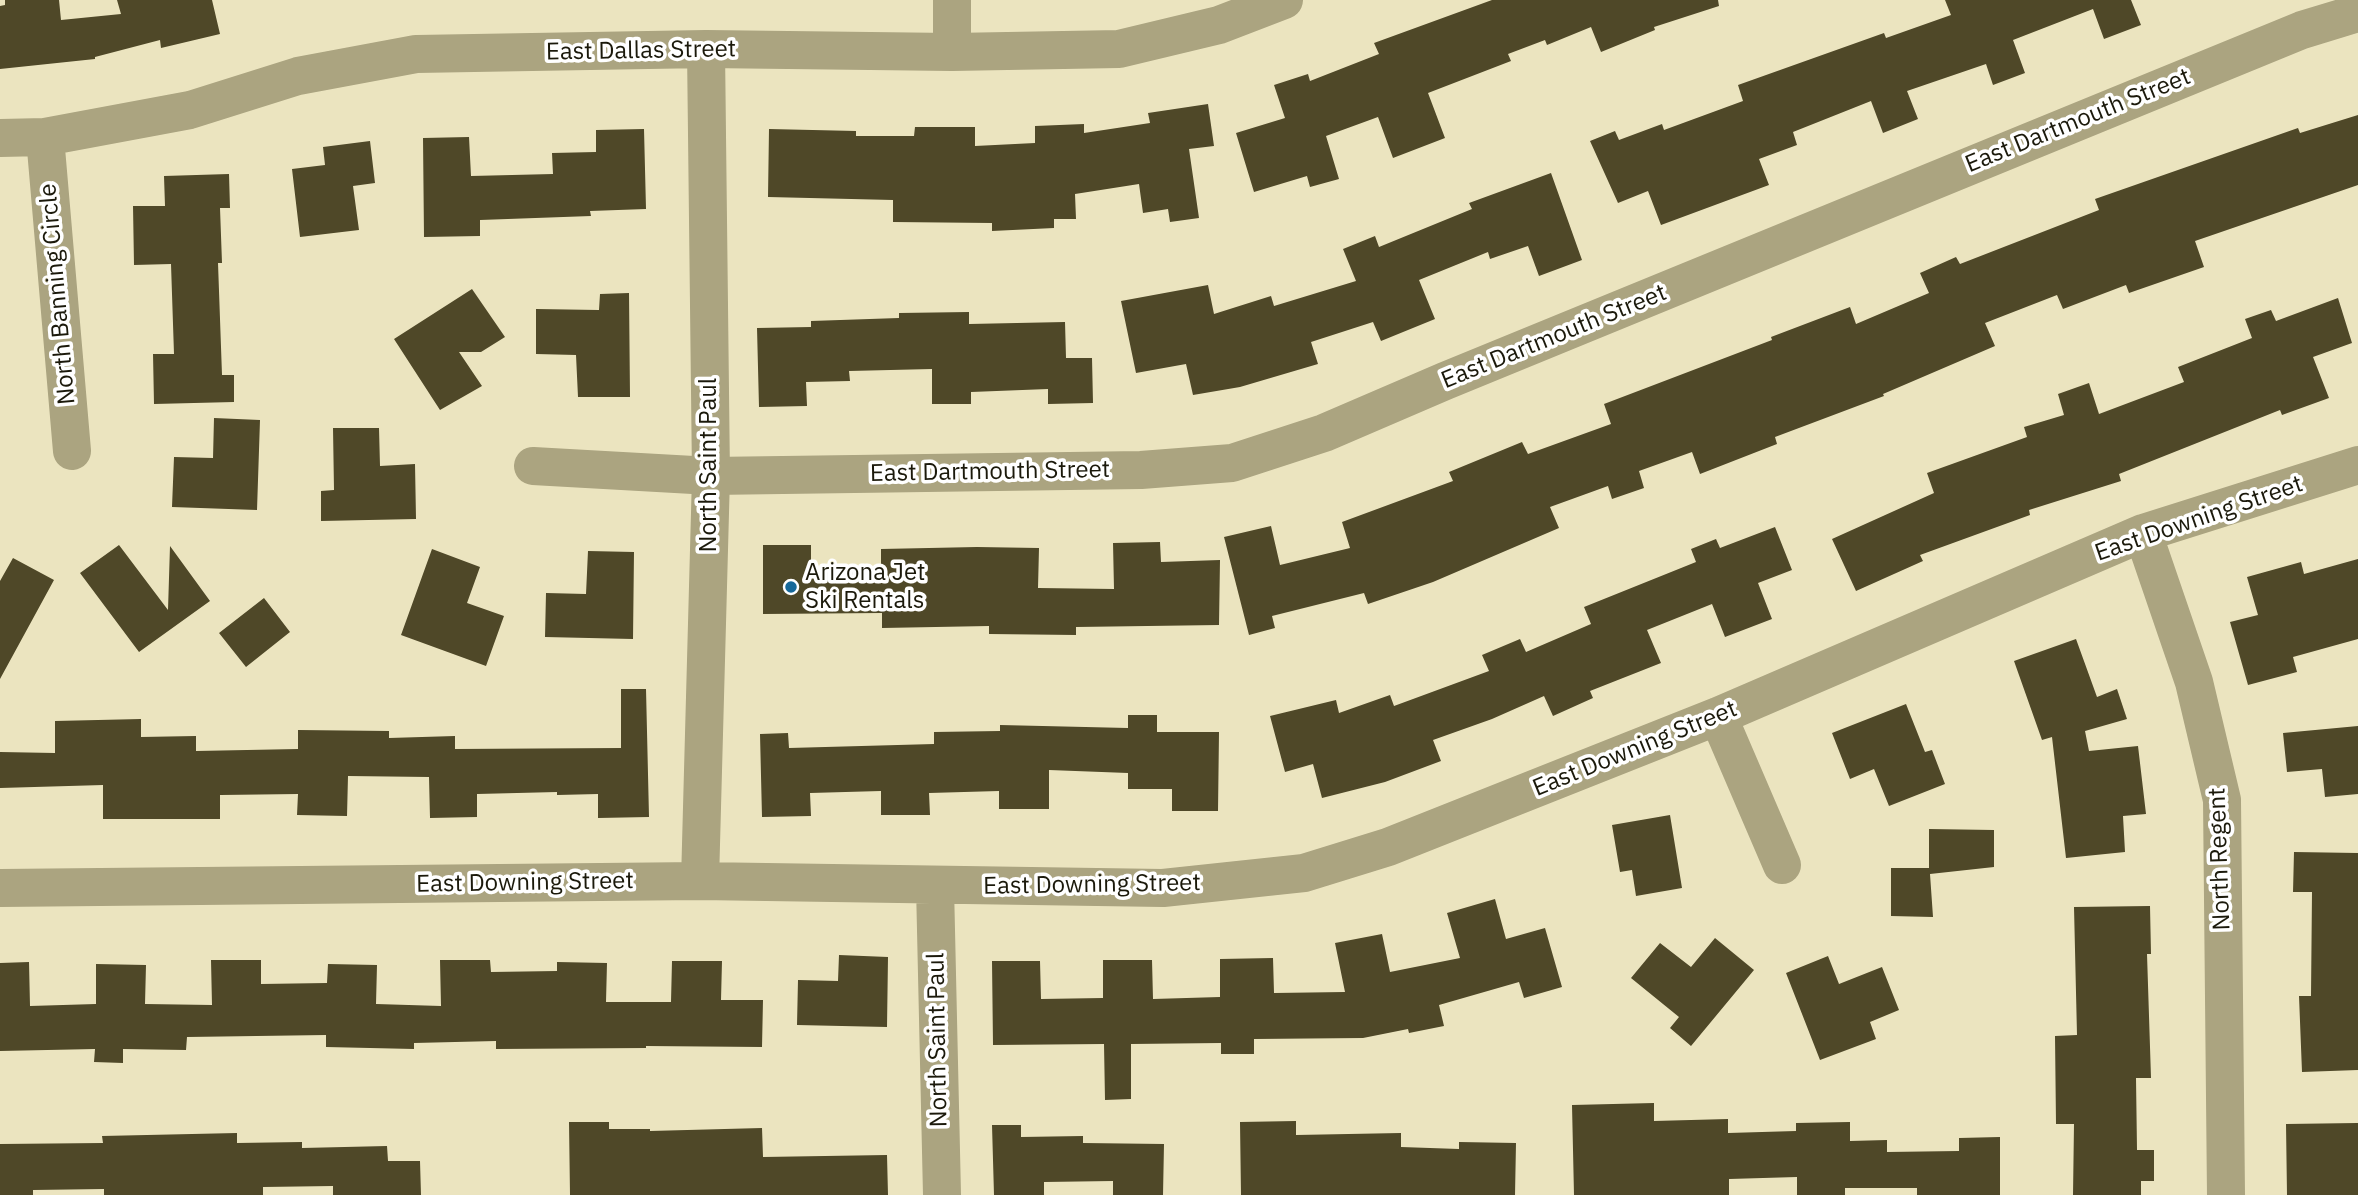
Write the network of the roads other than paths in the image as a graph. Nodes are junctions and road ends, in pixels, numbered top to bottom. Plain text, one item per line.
1 (952, 0) edge
2 (1284, 0) edge
3 (2358, 13) edge
4 (705, 49) junction
5 (952, 52) junction
6 (45, 137) junction
7 (0, 138) edge
8 (72, 451) dead end
9 (2358, 465) edge
10 (533, 466) dead end
11 (711, 476) junction
12 (2143, 533) junction
13 (1718, 716) junction
14 (1782, 865) dead end
15 (701, 881) junction
16 (934, 886) junction
17 (0, 888) edge
18 (942, 1195) edge
19 (2226, 1195) edge

1 - 5 street
2 - 5 street, East Dallas Street
3 - 11 street, East Dartmouth Street
4 - 5 street, East Dallas Street
4 - 6 street, East Dallas Street
4 - 11 street, North Saint Paul
6 - 7 street, East Dallas Street
6 - 8 street, North Banning Circle
9 - 12 street, East Downing Street
10 - 11 street, East Dartmouth Street
11 - 15 street, North Saint Paul
12 - 13 street, East Downing Street
12 - 19 street, North Regent
13 - 14 street
13 - 16 street, East Downing Street
15 - 16 street, East Downing Street
15 - 17 street, East Downing Street
16 - 18 street, North Saint Paul

